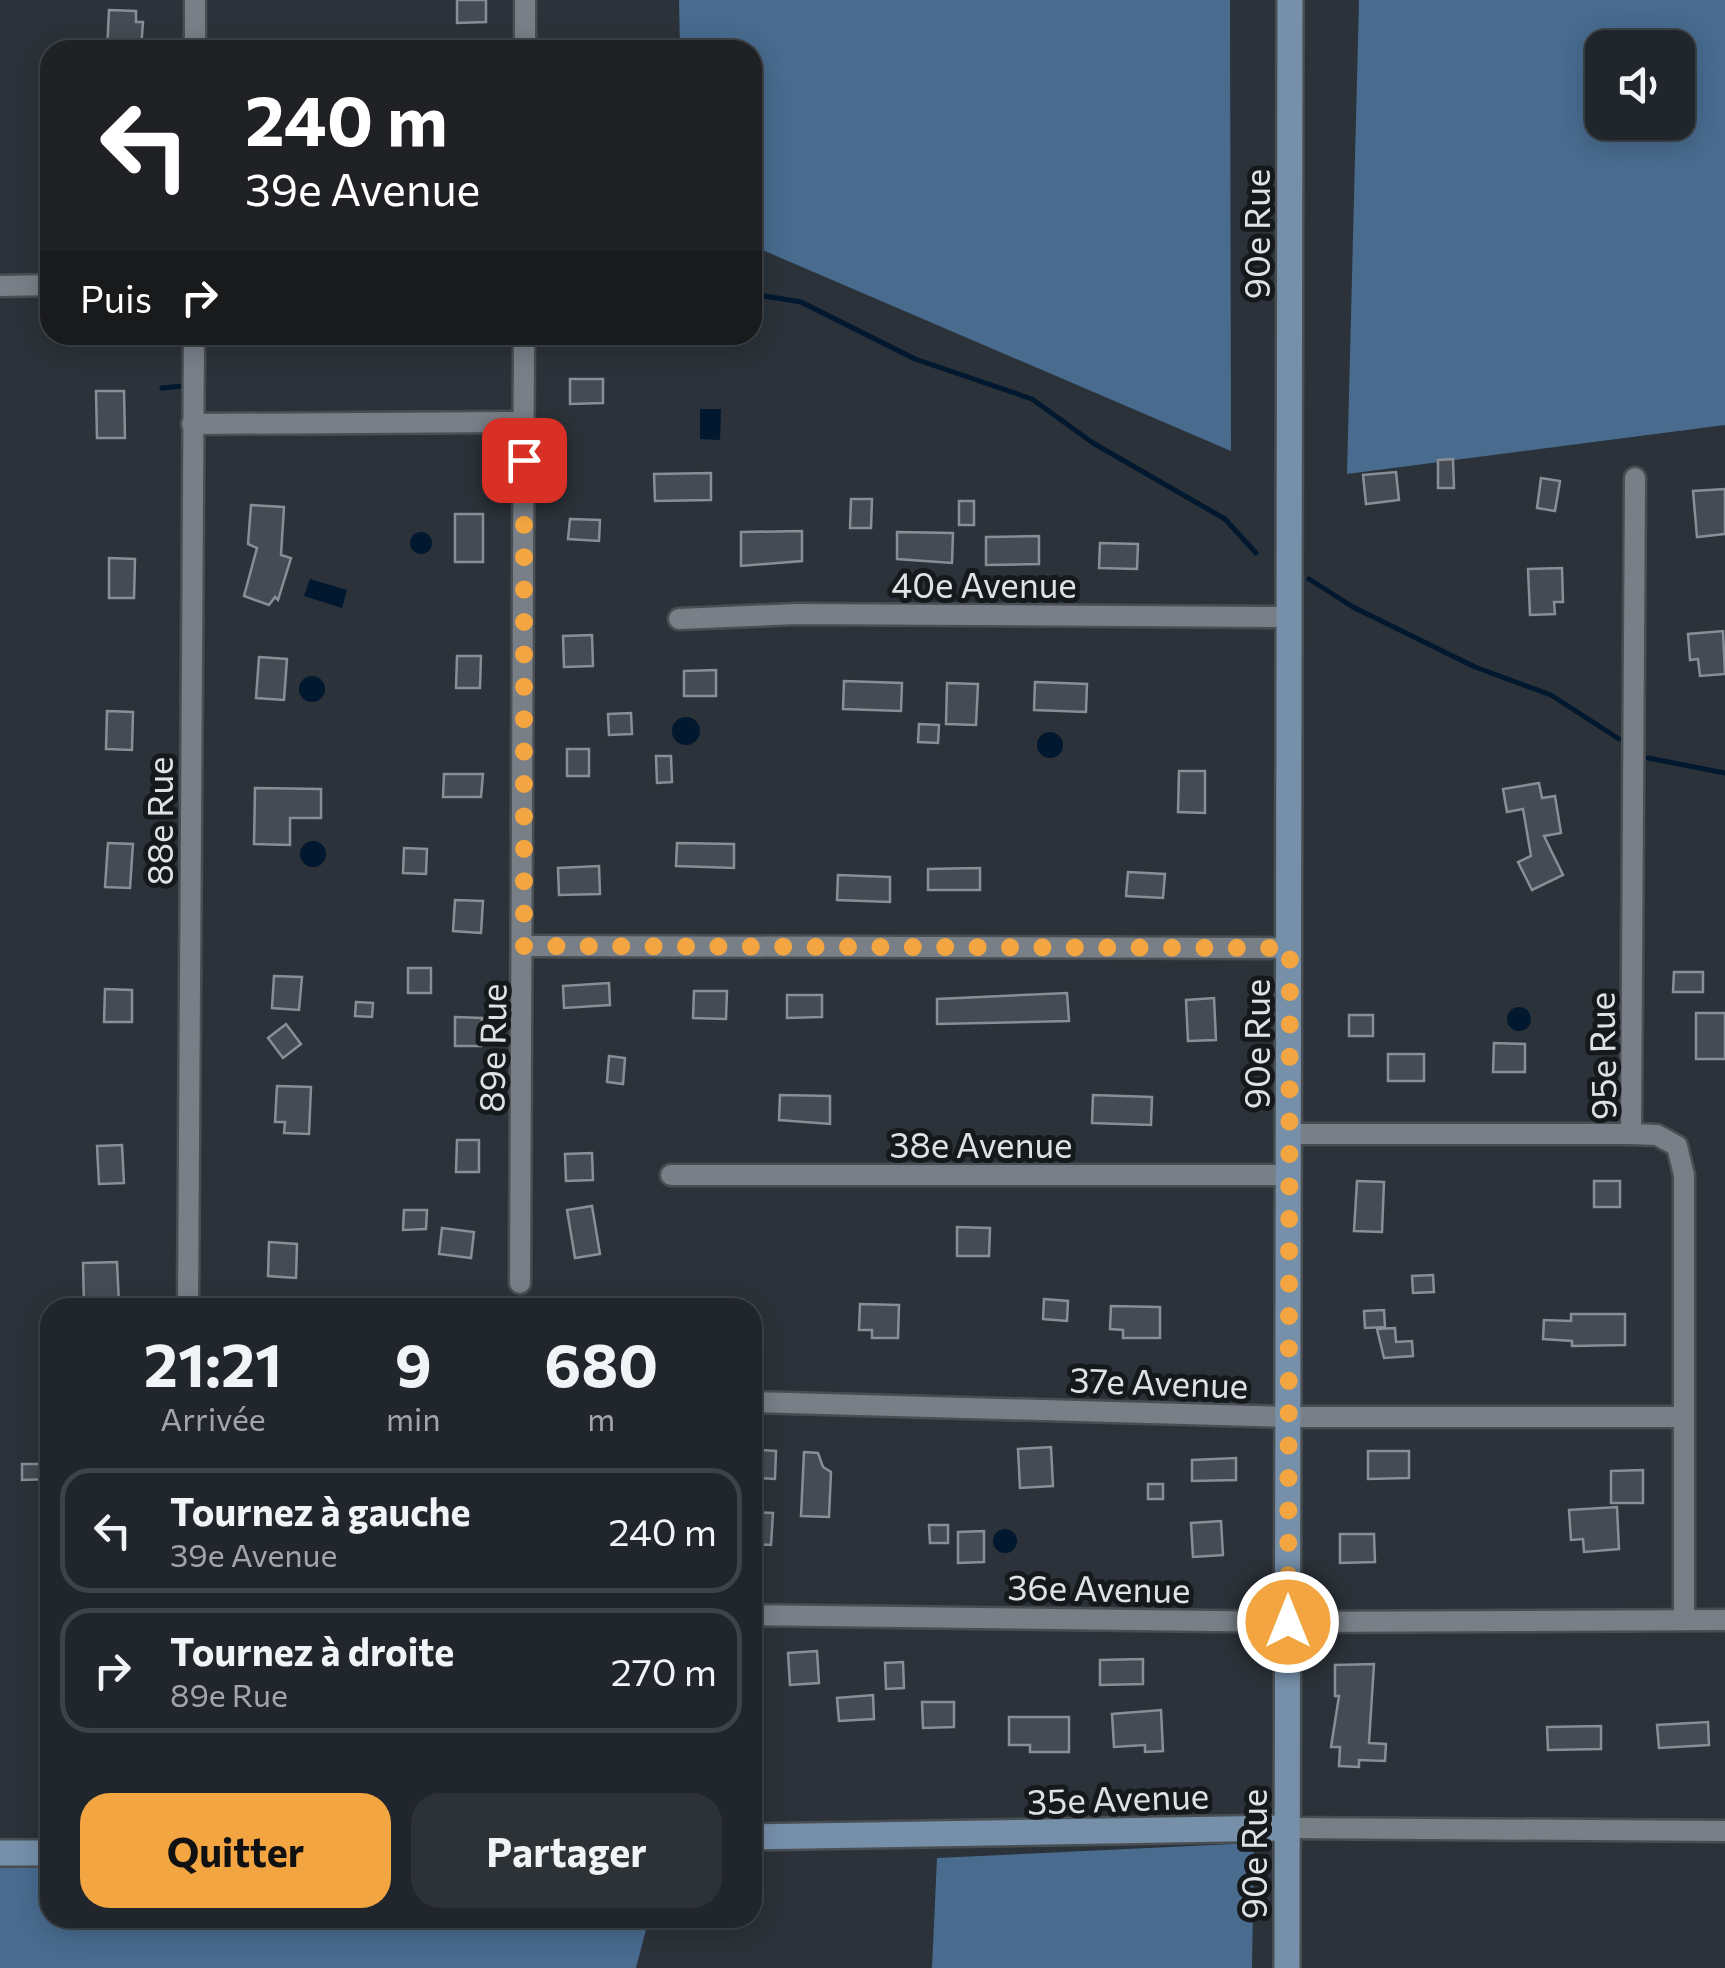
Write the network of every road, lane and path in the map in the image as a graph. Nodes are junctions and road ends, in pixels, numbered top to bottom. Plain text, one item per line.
1 (195, 0) edge
2 (525, 0) edge
3 (1290, 0) edge
4 (195, 40) edge
5 (524, 40) edge
6 (40, 285) edge
7 (0, 286) edge
8 (194, 345) edge
9 (524, 345) edge
10 (524, 422) junction
11 (192, 424) junction
12 (1635, 478) dead end
13 (1290, 616) junction
14 (679, 618) dead end
15 (524, 946) junction
16 (1290, 948) junction
17 (1290, 1134) junction
18 (1631, 1134) junction
19 (672, 1175) dead end
20 (1290, 1175) junction
21 (520, 1283) dead end
22 (188, 1298) edge
23 (762, 1402) edge
24 (1290, 1417) junction
25 (1684, 1417) junction
26 (762, 1615) edge
27 (1684, 1617) junction
28 (1725, 1620) edge
29 (1288, 1622) junction
30 (1288, 1828) junction
31 (1725, 1832) edge
32 (762, 1837) edge
33 (0, 1853) edge
34 (40, 1853) edge
35 (1287, 1968) edge

1 - 4 street
2 - 5 street
3 - 13 street, 90e Rue
6 - 7 street
8 - 11 street, 88e Rue
9 - 10 street, 89e Rue
10 - 11 street
10 - 15 street, 89e Rue
11 - 22 street, 88e Rue
12 - 18 street, 95e Rue
13 - 14 street, 40e Avenue
13 - 16 street, 90e Rue
15 - 16 street
15 - 21 street, 89e Rue
16 - 17 street, 90e Rue
17 - 18 street
17 - 20 street, 90e Rue
18 - 25 street, 95e Rue
19 - 20 street, 38e Avenue
20 - 24 street, 90e Rue
23 - 24 street, 37e Avenue
24 - 25 street, 37e Avenue
24 - 29 street, 90e Rue
25 - 27 street, 95e Rue
26 - 29 street, 36e Avenue
27 - 28 street
27 - 29 street, 36e Avenue
29 - 30 street, 90e Rue
30 - 31 street, 35e Avenue
30 - 32 street, 35e Avenue
30 - 35 street, 90e Rue
33 - 34 street

